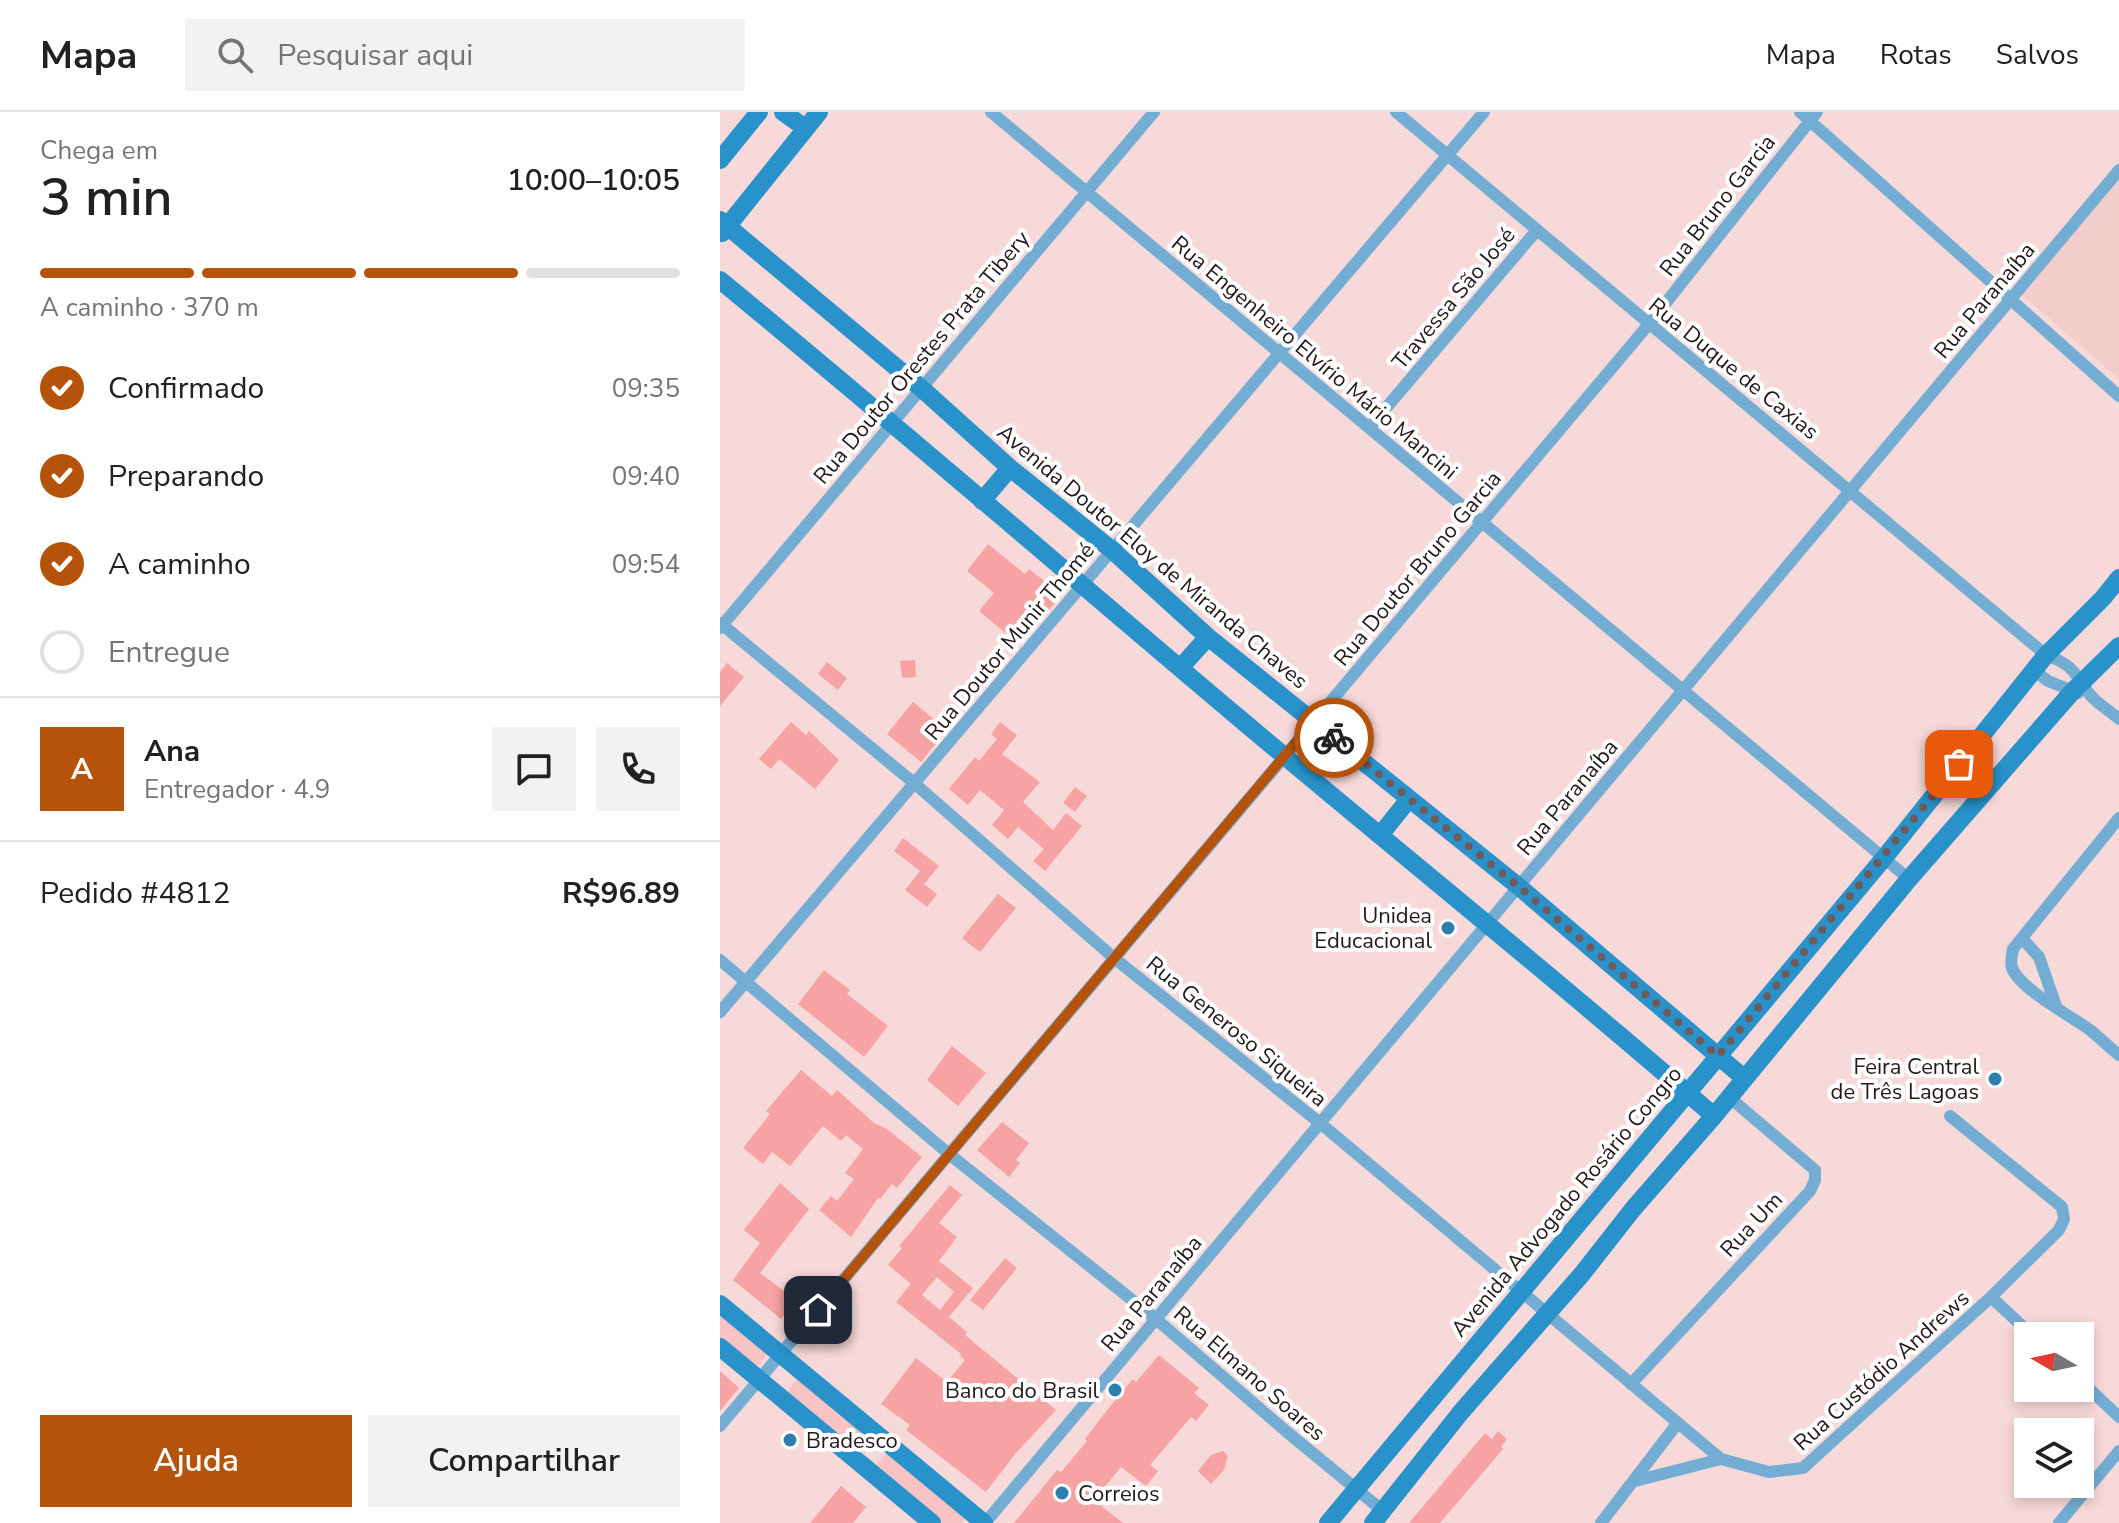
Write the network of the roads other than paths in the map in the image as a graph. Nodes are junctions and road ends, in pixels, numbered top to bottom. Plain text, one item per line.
1 (759, 112) edge
2 (783, 112) edge
3 (819, 112) edge
4 (991, 112) edge
5 (1154, 112) edge
6 (1396, 112) edge
7 (1484, 112) edge
8 (1809, 115) edge
9 (805, 128) junction
10 (1447, 155) junction
11 (720, 160) edge
12 (2119, 170) edge
13 (1087, 192) junction
14 (723, 227) edge
15 (1537, 230) junction
16 (720, 280) edge
17 (2010, 299) junction
18 (1649, 324) junction
19 (1279, 353) junction
20 (921, 388) junction
21 (2119, 396) edge
22 (893, 422) junction
23 (1369, 428) junction
24 (1010, 468) junction
25 (1851, 489) junction
26 (982, 501) junction
27 (1482, 522) junction
28 (1112, 550) junction
29 (2119, 578) edge
30 (1083, 585) junction
31 (721, 625) edge
32 (1208, 637) junction
33 (2119, 646) edge
34 (2046, 655) junction
35 (1180, 668) junction
36 (2035, 671) junction
37 (1683, 690) junction
38 (2082, 690) junction
39 (2119, 719) edge
40 (1313, 722) junction
41 (1285, 756) junction
42 (914, 783) junction
43 (1409, 799) junction
44 (2119, 818) edge
45 (1381, 834) junction
46 (1884, 858) junction
47 (1909, 879) junction
48 (1518, 886) junction
49 (1486, 925) junction
50 (2022, 938) junction
51 (1801, 957) junction
52 (1114, 958) junction
53 (720, 960) edge
54 (1825, 978) junction
55 (746, 982) junction
56 (2056, 1006) junction
57 (720, 1012) edge
58 (2119, 1055) edge
59 (1718, 1056) junction
60 (1744, 1078) junction
61 (1688, 1093) junction
62 (1729, 1097) junction
63 (1714, 1116) junction
64 (1950, 1116) dead end
65 (1320, 1123) junction
66 (949, 1154) junction
67 (1610, 1187) junction
68 (1633, 1209) junction
69 (1522, 1292) junction
70 (1991, 1297) junction
71 (720, 1304) edge
72 (1547, 1314) junction
73 (1156, 1319) junction
74 (2018, 1322) edge
75 (720, 1347) edge
76 (781, 1354) junction
77 (759, 1380) junction
78 (1631, 1384) junction
79 (1437, 1393) junction
80 (2094, 1393) edge
81 (1461, 1412) junction
82 (2119, 1417) edge
83 (1677, 1424) junction
84 (720, 1426) edge
85 (886, 1441) junction
86 (2119, 1451) edge
87 (1721, 1459) junction
88 (863, 1466) junction
89 (1635, 1481) junction
90 (1356, 1489) junction
91 (1378, 1517) edge
92 (932, 1523) edge
93 (984, 1523) edge
94 (1328, 1523) edge
95 (1601, 1523) edge
96 (2059, 1523) edge

1 - 11 main road
2 - 9 main road
3 - 9 main road
4 - 13 street, Rua Engenheiro Elvírio Mário Mancini
5 - 13 street, Rua Doutor Orestes Prata Tibery
6 - 10 street, Rua Duque de Caxias
7 - 10 street, Rua Doutor Munir Thomé
8 - 17 street
8 - 18 street, Rua Bruno Garcia
9 - 14 main road
10 - 15 street, Rua Duque de Caxias
10 - 19 street, Rua Doutor Munir Thomé
12 - 17 street, Rua Paranaíba
13 - 19 street, Rua Engenheiro Elvírio Mário Mancini
13 - 20 street, Rua Doutor Orestes Prata Tibery
14 - 20 main road, Avenida Doutor Eloy de Miranda Chaves
15 - 18 street, Rua Duque de Caxias
15 - 23 street, Travessa São José
16 - 22 main road
17 - 21 street
17 - 25 street, Rua Paranaíba
18 - 25 street, Rua Duque de Caxias
18 - 27 street, Rua Doutor Bruno Garcia
19 - 23 street, Rua Engenheiro Elvírio Mário Mancini
19 - 28 street, Rua Doutor Munir Thomé
20 - 22 street, Rua Doutor Orestes Prata Tibery
20 - 24 main road, Avenida Doutor Eloy de Miranda Chaves
22 - 26 main road
22 - 31 street, Rua Doutor Orestes Prata Tibery
23 - 27 street, Rua Engenheiro Elvírio Mário Mancini
24 - 26 main road
24 - 28 main road, Avenida Doutor Eloy de Miranda Chaves
25 - 34 street, Rua Duque de Caxias
25 - 37 street, Rua Paranaíba
26 - 30 main road
27 - 37 street, Rua Engenheiro Elvírio Mário Mancini
27 - 40 street, Rua Doutor Bruno Garcia
28 - 30 street, Rua Doutor Munir Thomé
28 - 32 main road, Avenida Doutor Eloy de Miranda Chaves
29 - 34 main road, Avenida Advogado Rosário Congro
30 - 35 main road
30 - 42 street, Rua Doutor Munir Thomé
31 - 42 street, Rua Generoso Siqueira
32 - 35 main road
32 - 40 main road, Avenida Doutor Eloy de Miranda Chaves
33 - 38 main road
34 - 36 main road, Avenida Advogado Rosário Congro
34 - 38 street, Rua Duque de Caxias
35 - 41 main road
36 - 38 street
36 - 46 main road, Avenida Advogado Rosário Congro
37 - 46 street, Rua Engenheiro Elvírio Mário Mancini
37 - 48 street, Rua Paranaíba
38 - 39 street
38 - 47 main road
40 - 41 street, Rua Doutor Bruno Garcia
40 - 43 main road, Avenida Doutor Eloy de Miranda Chaves
41 - 45 main road
41 - 52 street, Rua Doutor Bruno Garcia
42 - 52 street, Rua Generoso Siqueira
42 - 55 street, Rua Doutor Munir Thomé
43 - 45 main road
43 - 48 main road, Avenida Doutor Eloy de Miranda Chaves
44 - 50 street
45 - 49 main road
46 - 47 street, Rua Engenheiro Elvírio Mário Mancini
46 - 51 main road, Avenida Advogado Rosário Congro
47 - 54 main road
48 - 49 street, Rua Paranaíba
48 - 59 main road, Avenida Doutor Eloy de Miranda Chaves
49 - 61 main road
49 - 65 street, Rua Paranaíba
50 - 56 street
50 - 56 street
51 - 54 main road
51 - 59 main road, Avenida Advogado Rosário Congro
52 - 65 street, Rua Generoso Siqueira
52 - 66 street, Rua Doutor Bruno Garcia
53 - 55 street, Rua Elmano Soares
54 - 60 main road
55 - 57 street, Rua Doutor Munir Thomé
55 - 66 street, Rua Elmano Soares
56 - 58 street
59 - 60 main road, Avenida Doutor Eloy de Miranda Chaves
59 - 61 main road, Avenida Advogado Rosário Congro
60 - 62 main road
61 - 63 main road
61 - 67 main road, Avenida Advogado Rosário Congro
62 - 63 main road
62 - 78 street, Rua Um
63 - 68 main road
64 - 70 street, Rua Custódio Andrews
65 - 69 street, Rua Generoso Siqueira
65 - 73 street, Rua Paranaíba
66 - 73 street, Rua Elmano Soares
66 - 76 street, Rua Doutor Bruno Garcia
67 - 68 main road
67 - 69 main road, Avenida Advogado Rosário Congro
68 - 72 main road
69 - 72 street, Rua Generoso Siqueira
69 - 79 main road, Avenida Advogado Rosário Congro
70 - 74 street
70 - 87 street, Rua Custódio Andrews
71 - 76 main road
72 - 78 street, Rua Generoso Siqueira
72 - 81 main road
73 - 90 street, Rua Elmano Soares
73 - 93 street, Rua Paranaíba
75 - 77 main road
76 - 77 street, Rua Doutor Bruno Garcia
76 - 85 main road
77 - 84 street, Rua Doutor Bruno Garcia
77 - 88 main road
78 - 83 street, Rua Generoso Siqueira
79 - 81 main road
79 - 90 main road, Avenida Advogado Rosário Congro
80 - 82 street
81 - 91 main road
83 - 87 street, Rua Generoso Siqueira
83 - 89 street
85 - 88 main road
85 - 93 main road
86 - 96 street
87 - 89 street, Rua Custódio Andrews
88 - 92 main road
89 - 95 street
90 - 91 street, Rua Elmano Soares
90 - 94 main road, Avenida Advogado Rosário Congro

